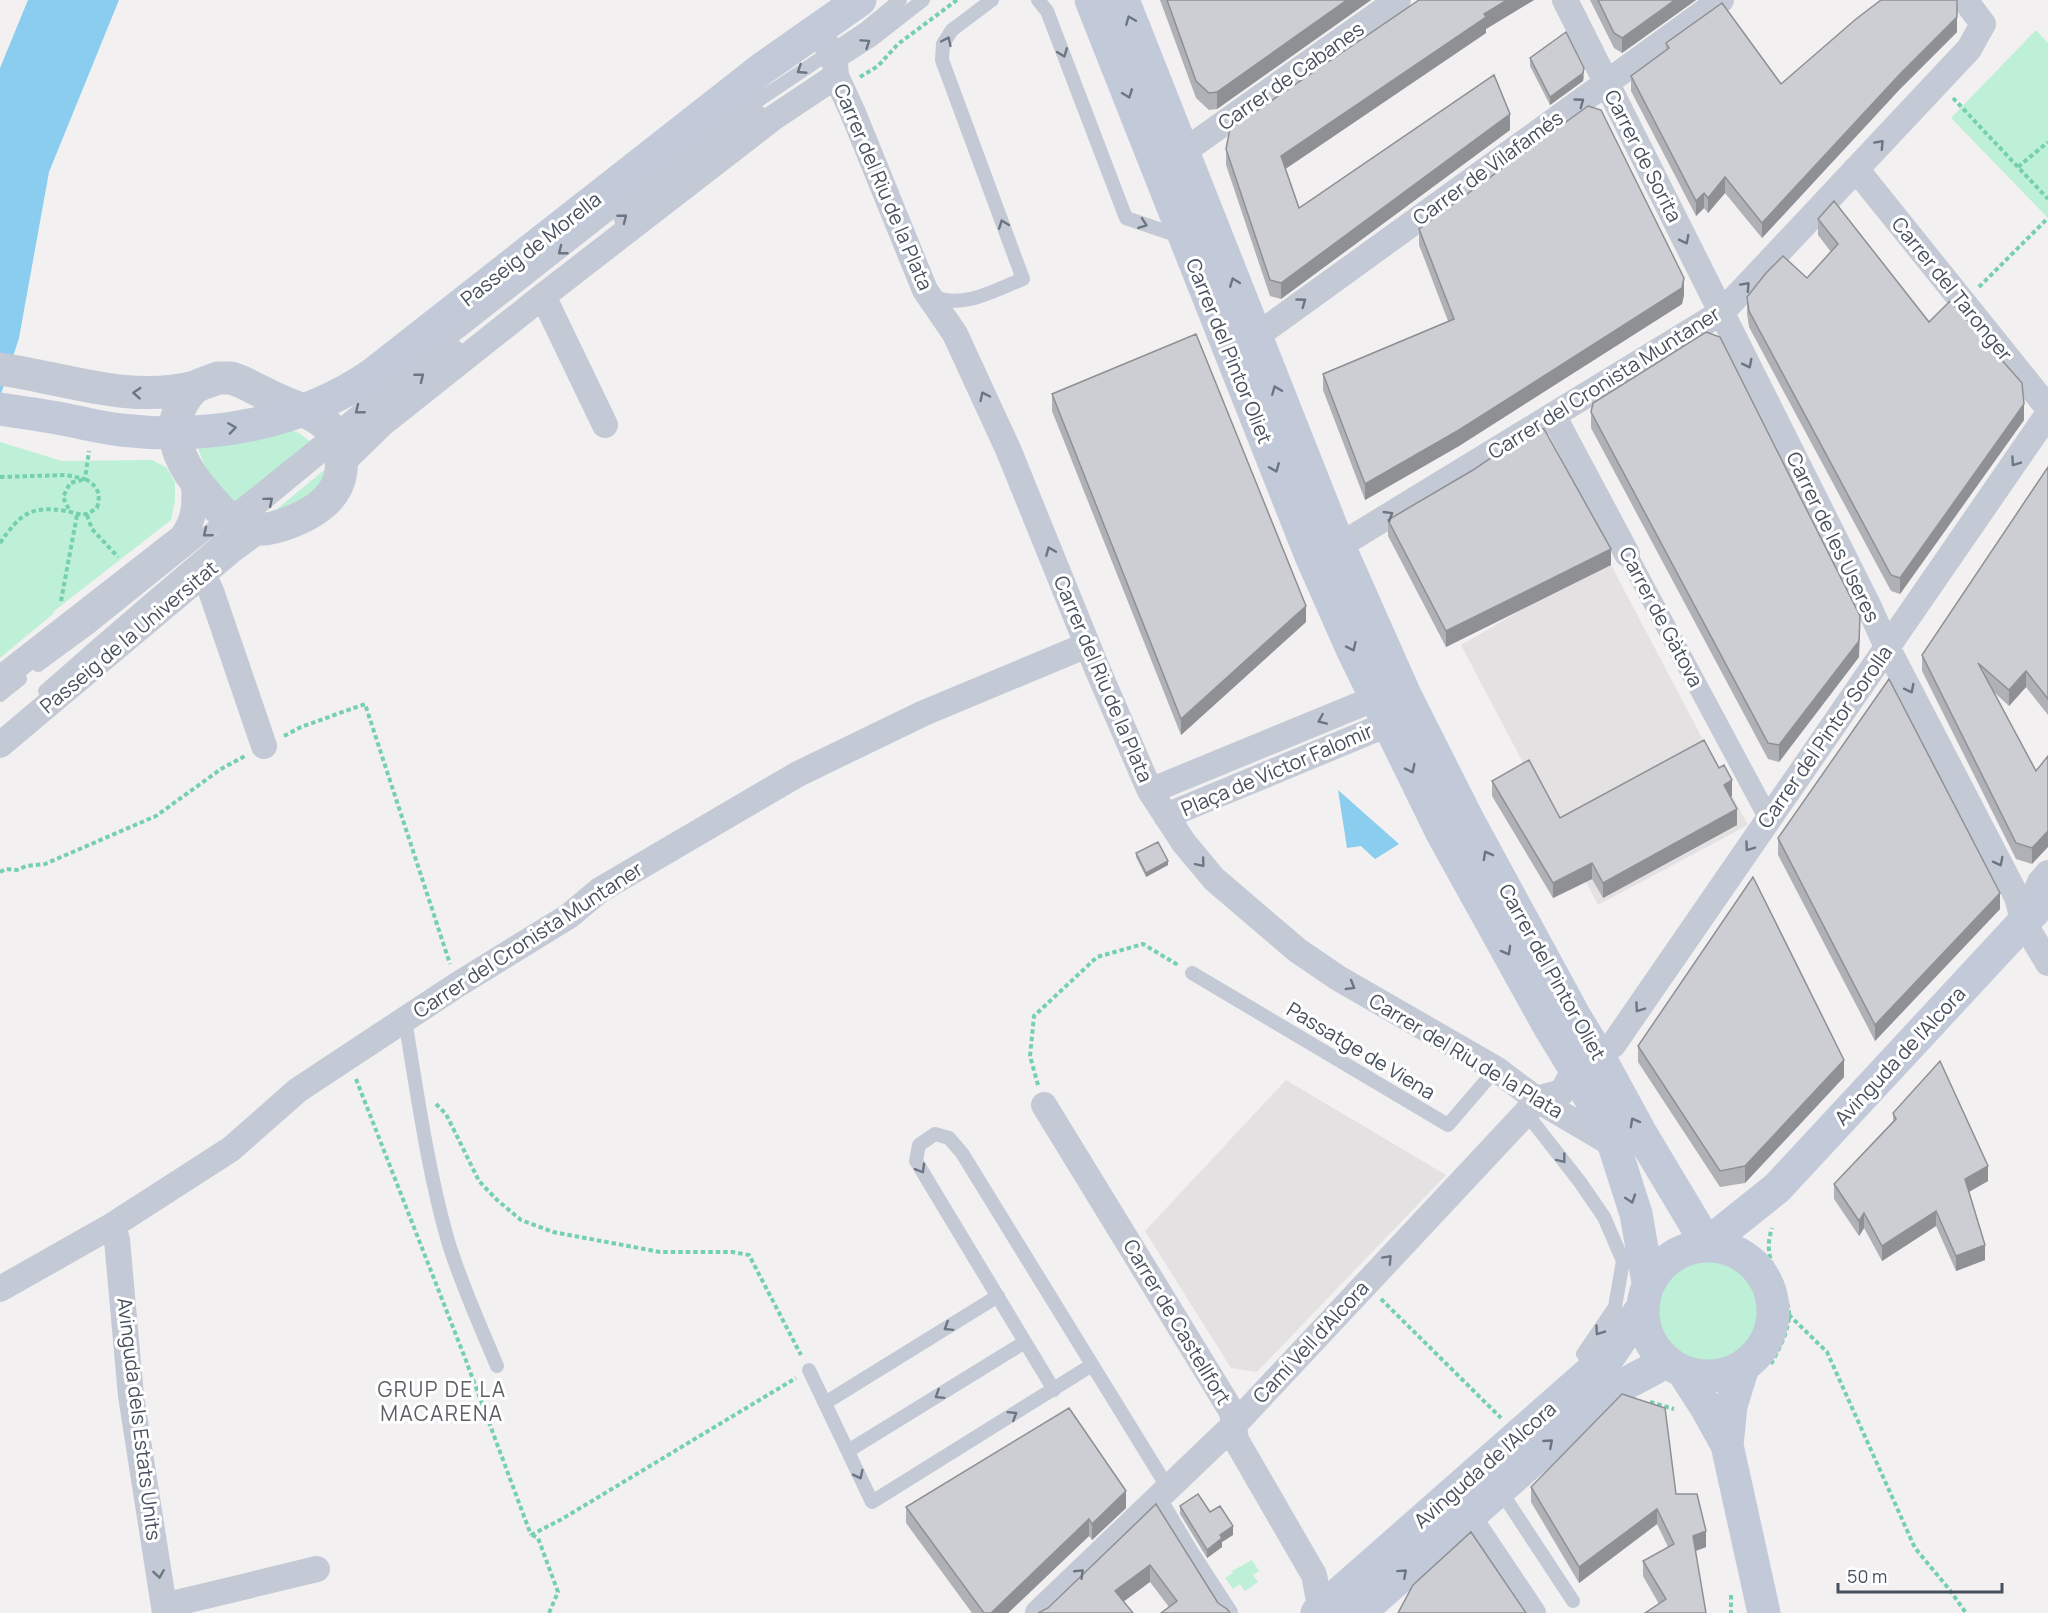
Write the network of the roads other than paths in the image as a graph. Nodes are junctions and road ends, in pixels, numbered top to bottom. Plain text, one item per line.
1 (900, 0) edge
2 (923, 0) edge
3 (992, 0) edge
4 (1038, 0) edge
5 (1091, 0) edge
6 (1123, 0) edge
7 (1398, 0) edge
8 (1565, 0) edge
9 (1721, 0) edge
10 (1965, 0) edge
11 (835, 33) edge
12 (1606, 83) junction
13 (1183, 153) junction
14 (1856, 169) junction
15 (1185, 237) junction
16 (925, 290) junction
17 (543, 296) junction
18 (964, 302) junction
19 (1722, 312) junction
20 (956, 333) junction
21 (1255, 337) junction
22 (5, 370) edge
23 (195, 387) junction
24 (2048, 408) edge
25 (0, 409) edge
26 (306, 410) junction
27 (2048, 414) edge
28 (1553, 415) junction
29 (605, 425) dead end
30 (174, 433) junction
31 (338, 445) junction
32 (194, 480) junction
33 (242, 524) junction
34 (1339, 546) junction
35 (1627, 554) joint
36 (203, 574) junction
37 (1087, 645) junction
38 (1887, 647) junction
39 (0, 679) edge
40 (0, 695) edge
41 (1390, 706) junction
42 (0, 729) edge
43 (0, 745) edge
44 (264, 746) road end
45 (1150, 791) junction
46 (1166, 816) junction
47 (1769, 819) junction
48 (2048, 873) edge
49 (2048, 896) edge
50 (2036, 918) edge
51 (2048, 963) edge
52 (1192, 973) road end
53 (405, 1020) junction
54 (1586, 1061) junction
55 (1496, 1069) junction
56 (1044, 1106) road end
57 (1531, 1106) junction
58 (1614, 1145) junction
59 (1776, 1204) junction
60 (113, 1225) junction
61 (1707, 1244) junction
62 (1756, 1264) junction
63 (0, 1289) edge
64 (1645, 1295) junction
65 (998, 1296) junction
66 (1025, 1342) junction
67 (497, 1365) dead end
68 (1092, 1365) junction
69 (1675, 1367) junction
70 (1756, 1368) junction
71 (1595, 1369) junction
72 (809, 1370) road end
73 (1054, 1389) junction
74 (825, 1403) junction
75 (1234, 1425) junction
76 (1727, 1445) junction
77 (848, 1451) junction
78 (1500, 1488) junction
79 (1163, 1493) junction
80 (1468, 1516) junction
81 (317, 1569) dead end
82 (1314, 1575) junction
83 (1573, 1601) dead end
84 (1356, 1607) edge
85 (164, 1610) edge
86 (1319, 1612) edge
87 (1038, 1613) edge
88 (1228, 1613) edge
89 (1533, 1613) edge
90 (1764, 1613) edge

1 - 11 lane
11 -> 2 lane
18 -> 3 lane
4 -> 15 lane
5 -> 15 main road, Carrer del Pintor Oliet
13 -> 6 main road, Carrer del Pintor Oliet
7 - 13 street, Carrer de Cabanes
8 - 12 street, Carrer de Sorita
9 - 12 street, Carrer de Vilafamés
14 -> 10 street, Carrer del Cronista Muntaner
11 - 16 street, Carrer del Riu de la Plata
11 - 17 street
11 - 26 main road, Passeig de Morella
11 - 31 lane
12 -> 19 street, Carrer de Sorita
21 -> 12 street, Carrer de Vilafamés
21 -> 13 main road, Carrer del Pintor Oliet
19 -> 14 street, Carrer del Cronista Muntaner
14 - 24 street, Carrer del Taronger
15 -> 41 main road, Carrer del Pintor Oliet
16 - 18 lane
16 - 20 street, Carrer del Riu de la Plata
17 - 29 street
17 - 31 street
18 - 20 lane
19 - 28 street, Carrer del Cronista Muntaner
19 -> 38 street, Carrer de les Useres
37 -> 20 street, Carrer del Riu de la Plata
34 -> 21 main road, Carrer del Pintor Oliet
23 -> 22 street
23 - 26 street
23 - 30 street
25 - 30 main road, Passeig de Morella
30 -> 26 main road, Passeig de Morella
26 - 31 street
27 -> 38 street, Carrer del Pintor Sorolla
34 -> 28 street, Carrer del Cronista Muntaner
28 - 35 street, Carrer de Gàtova
30 - 32 street
31 -> 33 lane
31 - 33 street
32 - 33 street
32 - 39 street
33 - 36 street, Passeig de la Universitat
33 -> 40 lane
33 - 42 lane
34 - 41 main road, Carrer del Pintor Oliet
35 - 47 street, Carrer de Gàtova
36 - 43 street, Passeig de la Universitat
36 - 44 street
37 - 45 street, Carrer del Riu de la Plata
37 - 53 street, Carrer del Cronista Muntaner
38 - 47 street, Carrer del Pintor Sorolla
38 -> 50 street, Carrer de les Useres
41 -> 45 street, Plaça de Víctor Falomir
41 - 46 street, Plaça de Víctor Falomir
41 - 54 main road, Carrer del Pintor Oliet
45 - 46 street, Carrer del Riu de la Plata
46 -> 55 street, Carrer del Riu de la Plata
47 -> 54 street, Carrer del Pintor Sorolla
48 - 50 street, Avinguda de l'Alcora
49 - 50 main road, Avinguda de l'Alcora
50 - 51 street, Carrer de les Useres
50 - 59 main road, Avinguda de l'Alcora
52 - 55 lane, Passatge de Viena
53 - 60 street, Carrer del Cronista Muntaner
53 - 67 lane
54 - 57 street, Camí Vell d'Alcora
54 - 58 main road, Carrer del Pintor Oliet
61 -> 54 main road, Carrer del Pintor Oliet
55 - 57 street, Carrer del Riu de la Plata
56 - 75 street, Carrer de Castellfort
57 - 58 street, Carrer del Riu de la Plata
57 -> 71 lane
75 -> 57 street, Camí Vell d'Alcora
58 -> 64 main road, Carrer del Pintor Oliet
59 - 61 main road, Avinguda de l'Alcora
59 - 62 main road, Avinguda de l'Alcora
60 - 63 street, Carrer del Cronista Muntaner
60 -> 85 street, Avinguda dels Estats Units
61 - 62 main road
61 - 64 main road
62 - 70 main road
64 - 69 main road
64 - 71 main road, Avinguda de l'Alcora
65 - 66 lane
68 -> 65 lane
65 -> 74 lane
66 - 73 lane
66 -> 77 lane
68 - 73 lane
68 - 79 lane
69 - 70 main road
69 - 76 main road
78 -> 69 main road, Avinguda de l'Alcora
70 - 76 main road
71 - 84 main road, Avinguda de l'Alcora
72 - 74 lane
77 -> 73 lane
74 - 77 lane
75 - 79 street, Camí Vell d'Alcora
75 - 82 street, Carrer de Castellfort
76 - 90 main road
78 - 80 main road, Avinguda de l'Alcora
78 - 83 lane
87 -> 79 street, Camí Vell d'Alcora
79 - 88 street
84 -> 80 main road, Avinguda de l'Alcora
80 - 89 street
81 - 85 street
82 - 84 street
82 - 86 street, Carrer de Castellfort
84 - 86 main road, Avinguda de l'Alcora

